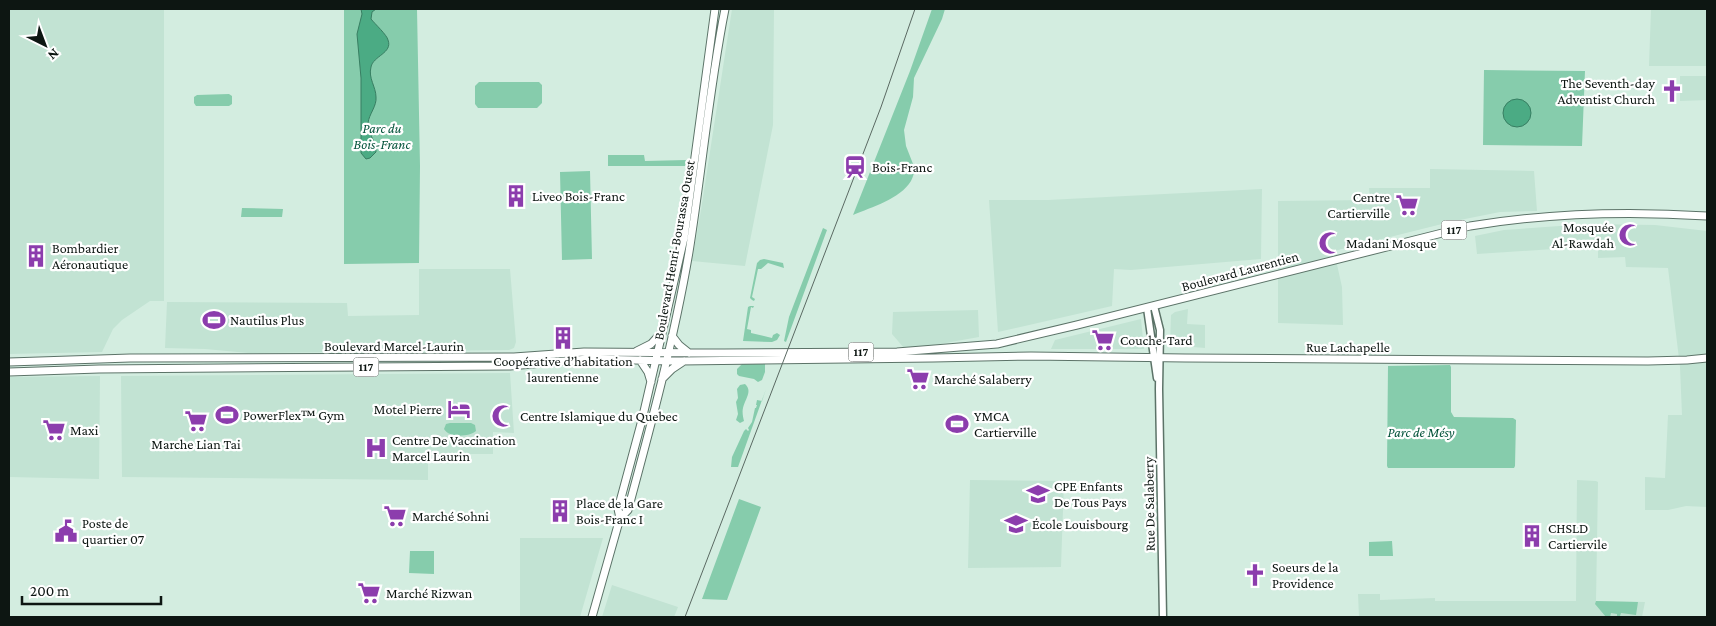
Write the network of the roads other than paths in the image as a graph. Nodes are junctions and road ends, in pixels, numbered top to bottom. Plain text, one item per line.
1 (716, 9) edge
2 (725, 9) edge
3 (1707, 216) edge
4 (1154, 306) junction
5 (1147, 308) junction
6 (663, 330) junction
7 (672, 336) junction
8 (635, 352) junction
9 (668, 352) junction
10 (689, 353) junction
11 (658, 356) junction
12 (778, 356) junction
13 (1156, 358) junction
14 (1707, 358) edge
15 (640, 360) junction
16 (666, 360) junction
17 (684, 360) junction
18 (9, 362) edge
19 (9, 372) edge
20 (662, 380) junction
21 (652, 382) junction
22 (620, 518) junction
23 (592, 617) edge
24 (1164, 617) edge

1 - 6 main road, Boulevard Henri-Bourassa Ouest
2 - 7 main road, Boulevard Henri-Bourassa Ouest
3 - 4 main road, Boulevard Laurentien / 117
4 - 5 main road, Boulevard Laurentien / 117
4 - 13 main road, Rue De Salaberry
5 - 12 main road, Boulevard Laurentien / 117
5 - 13 main road, Rue De Salaberry
6 - 8 main road
6 - 11 main road, Boulevard Henri-Bourassa Ouest
7 - 9 main road, Boulevard Henri-Bourassa Ouest
7 - 10 main road
8 - 11 main road, Boulevard Marcel-Laurin / 117
8 - 18 main road, Boulevard Marcel-Laurin / 117
9 - 10 main road, Boulevard Marcel-Laurin / 117
9 - 11 main road, Boulevard Marcel-Laurin / 117
9 - 16 main road, Boulevard Henri-Bourassa Ouest
10 - 12 main road, Boulevard Marcel-Laurin / 117
11 - 15 main road, Boulevard Marcel-Laurin / 117
11 - 16 main road, Boulevard Marcel-Laurin / 117
11 - 21 main road, Boulevard Henri-Bourassa Ouest
12 - 13 main road, Rue Lachapelle / 117
12 - 17 main road, Boulevard Marcel-Laurin / 117
13 - 14 main road, Rue Lachapelle / 117
13 - 24 main road, Rue De Salaberry
15 - 19 main road, Boulevard Marcel-Laurin / 117
15 - 21 main road
16 - 17 main road, Boulevard Marcel-Laurin / 117
16 - 20 main road, Boulevard Henri-Bourassa Ouest
17 - 20 main road
20 - 22 main road, Boulevard Henri-Bourassa Ouest
21 - 22 main road, Boulevard Henri-Bourassa Ouest
22 - 23 main road, Boulevard Henri-Bourassa Ouest

